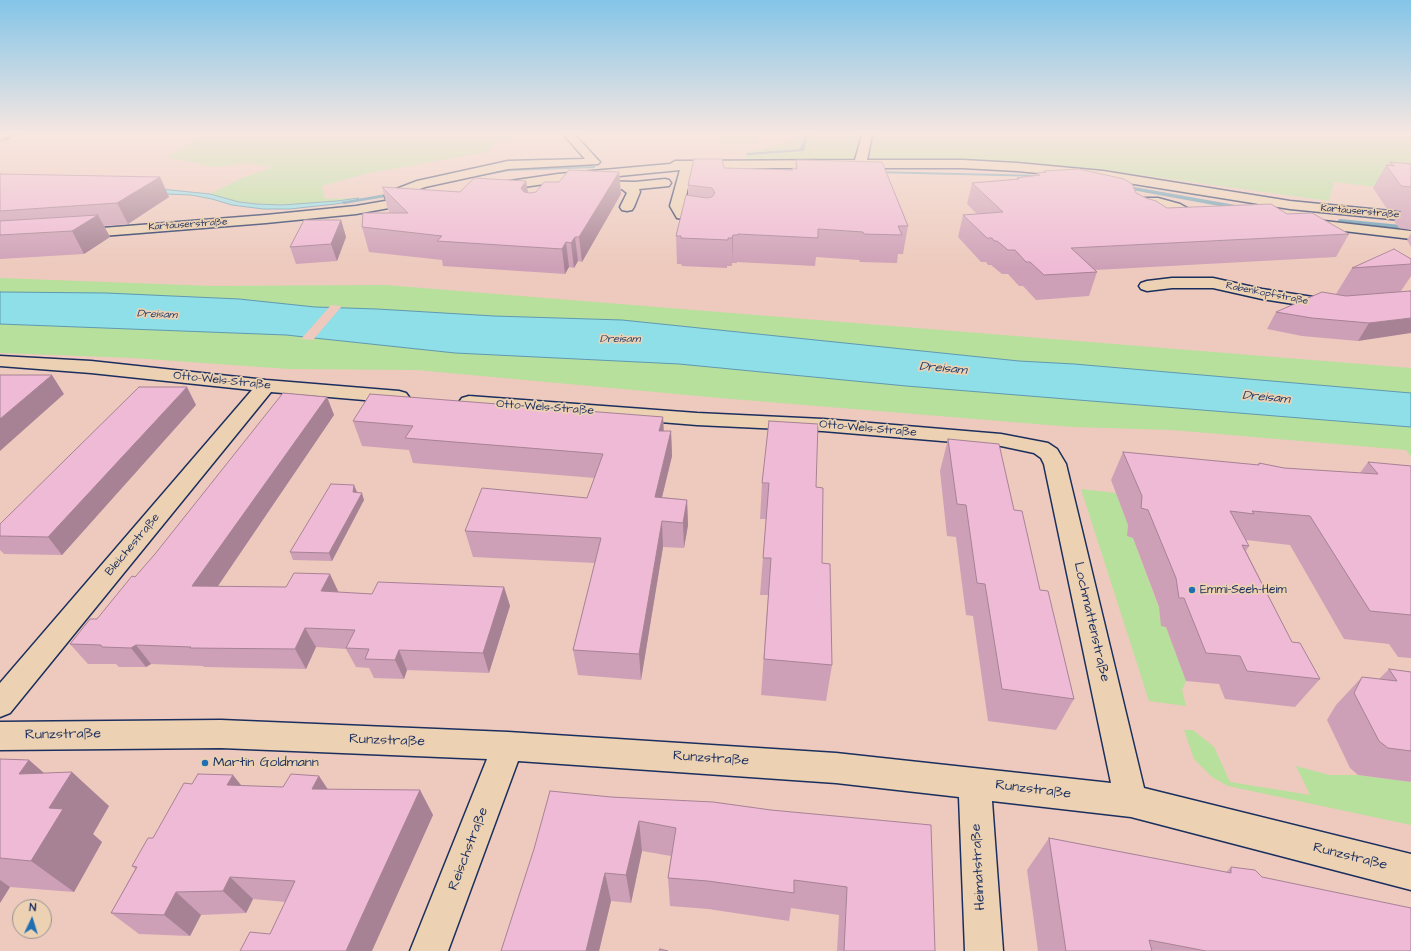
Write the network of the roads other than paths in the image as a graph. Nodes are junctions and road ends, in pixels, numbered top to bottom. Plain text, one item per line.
1 (442, 179) edge
2 (574, 179) edge
3 (684, 179) edge
4 (1125, 179) edge
5 (560, 181) junction
6 (665, 183) dead end
7 (627, 187) junction
8 (482, 189) edge
9 (551, 191) edge
10 (428, 197) edge
11 (1128, 197) edge
12 (1150, 202) junction
13 (379, 203) junction
14 (627, 207) dead end
15 (1216, 215) edge
16 (1143, 216) edge
17 (1411, 217) edge
18 (707, 219) edge
19 (1295, 222) edge
20 (66, 235) edge
21 (1411, 235) edge
22 (1147, 286) dead end
23 (1344, 305) edge
24 (0, 361) edge
25 (266, 386) junction
26 (420, 398) edge
27 (448, 401) edge
28 (1041, 448) joint
29 (0, 704) edge
30 (0, 736) edge
31 (508, 746) junction
32 (975, 783) junction
33 (1131, 801) junction
34 (1411, 872) edge
35 (429, 951) edge
36 (984, 951) edge

1 - 13 street, Kartäuserstraße
2 - 5 street, Kartäuserstraße
3 - 18 street
4 - 17 street, Kartäuserstraße
5 - 7 street
5 - 8 street, Kartäuserstraße
5 - 9 street
6 - 7 street
7 - 14 street
10 - 13 street, Kartäuserstraße
11 - 12 street
12 - 15 street
12 - 16 street
13 - 20 street, Kartäuserstraße
19 - 21 street
22 - 23 street, Rabenkopfstraße
24 - 25 street, Otto-Wels-Straße
25 - 26 street, Otto-Wels-Straße
25 - 29 street, Bleichestraße
27 - 28 street, Otto-Wels-Straße
28 - 33 street, Lochmattenstraße
30 - 31 street, Runzstraße
31 - 32 street, Runzstraße
31 - 35 street, Reischstraße
32 - 33 street, Runzstraße
32 - 36 street, Heimatstraße
33 - 34 street, Runzstraße

